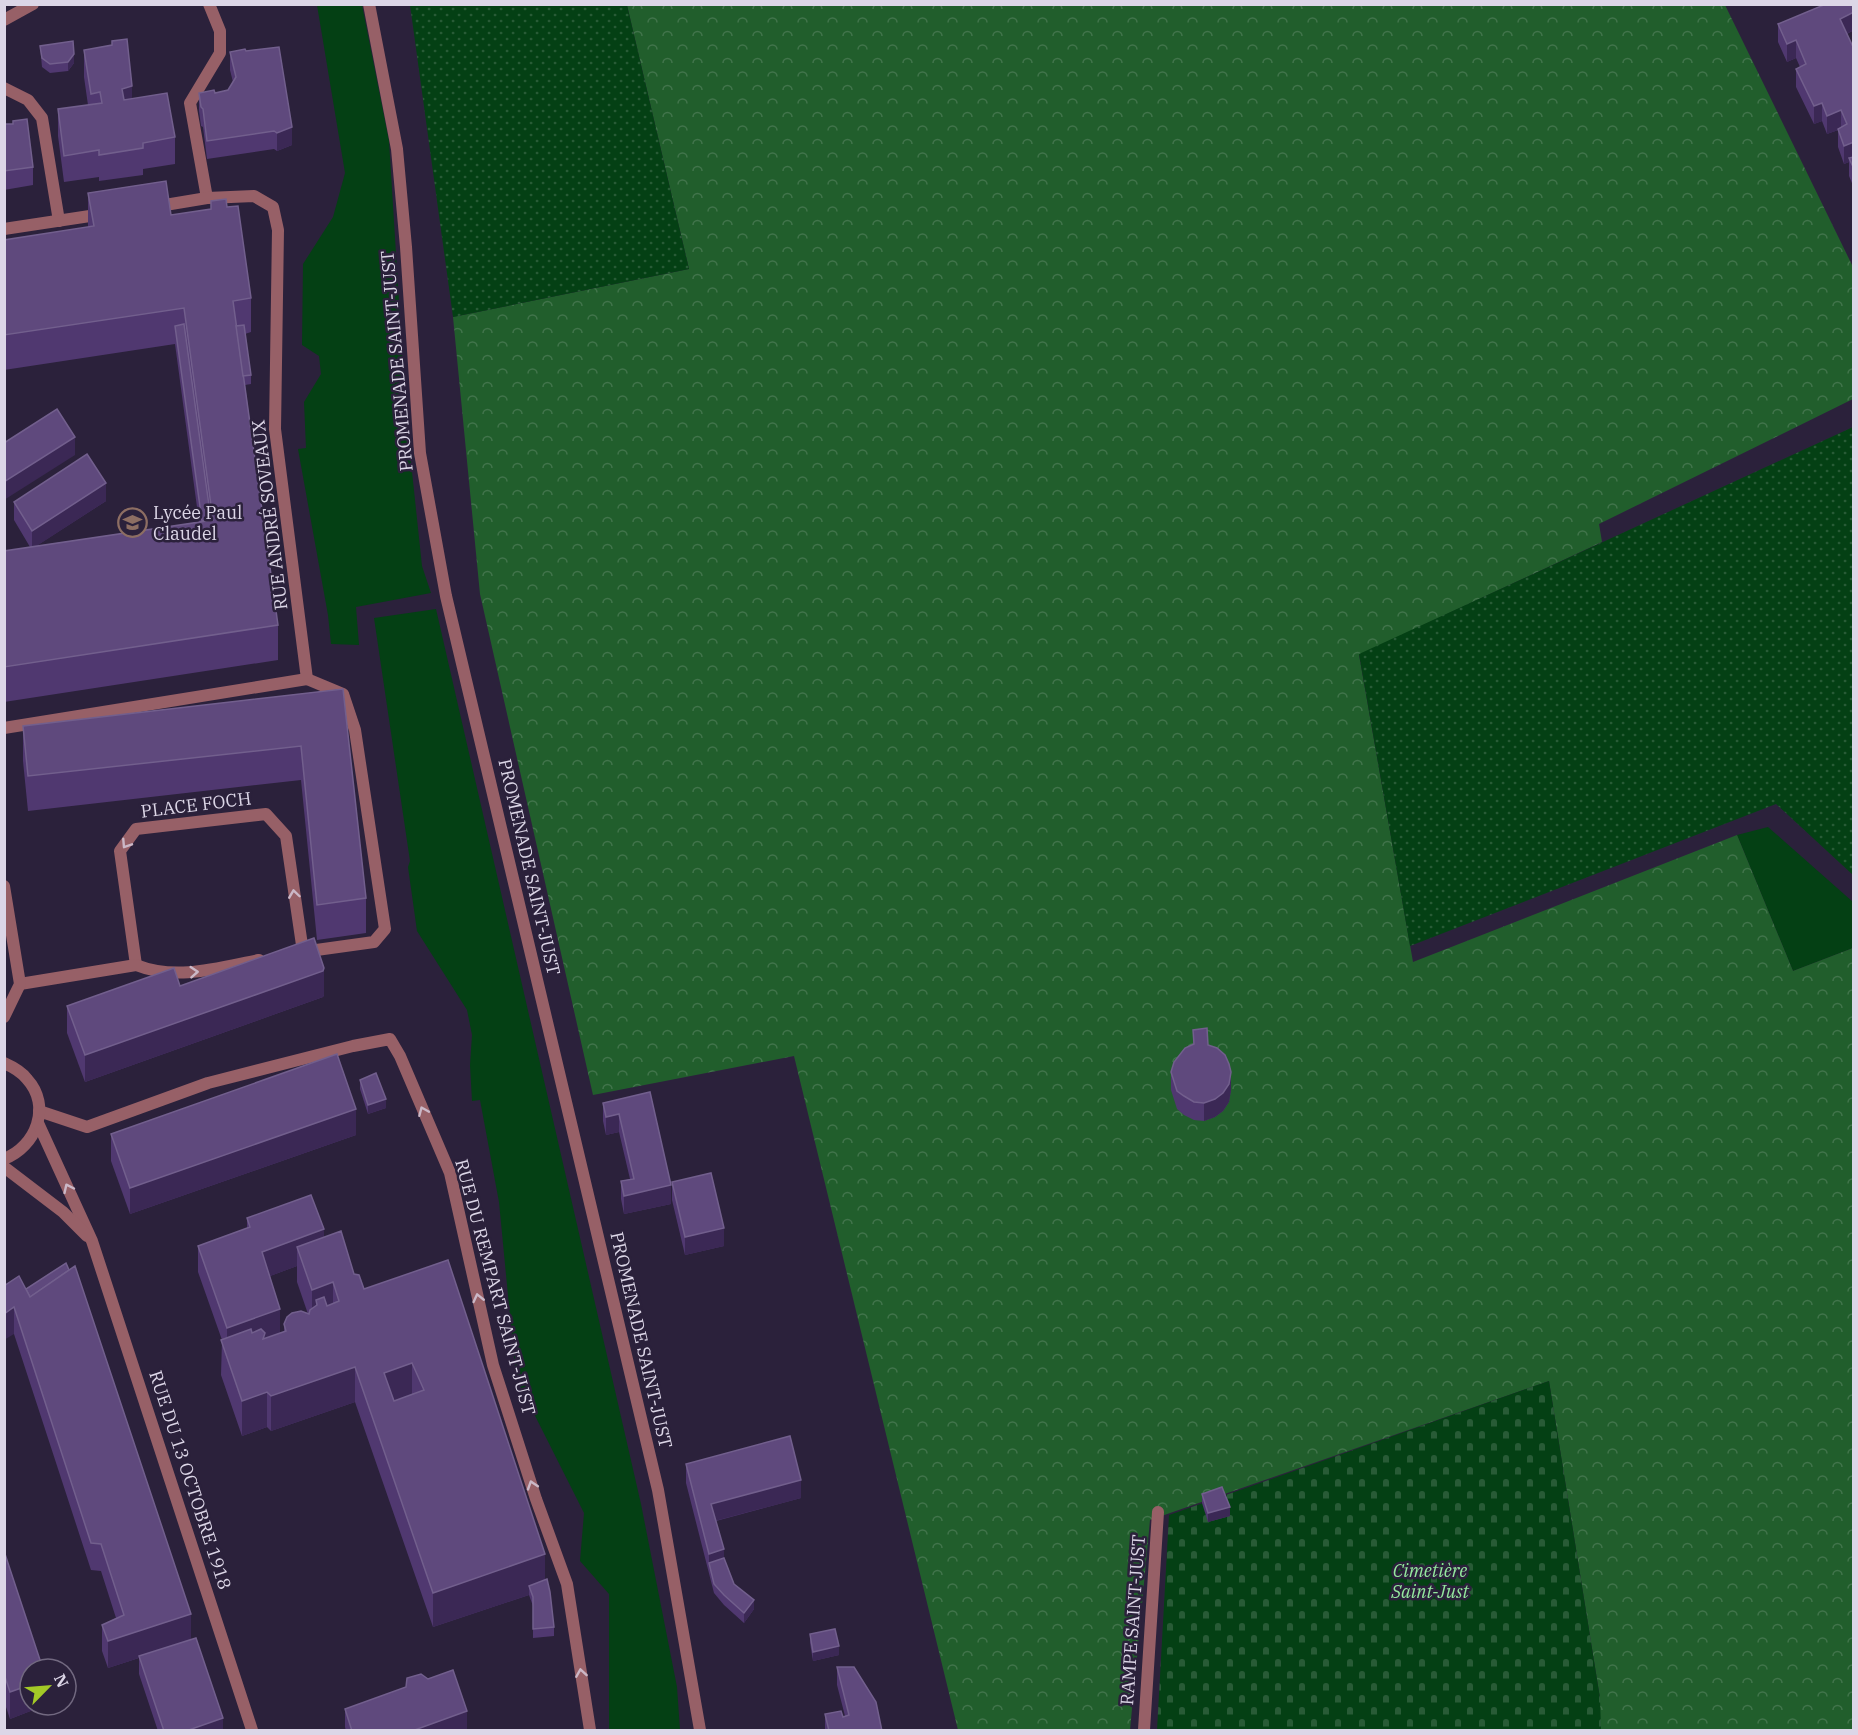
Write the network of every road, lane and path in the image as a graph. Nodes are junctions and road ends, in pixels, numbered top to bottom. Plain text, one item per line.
1 (33, 4) edge
2 (209, 4) edge
3 (369, 4) edge
4 (4, 20) edge
5 (4, 88) edge
6 (207, 198) junction
7 (138, 209) edge
8 (116, 212) edge
9 (59, 221) junction
10 (4, 229) edge
11 (307, 679) junction
12 (4, 728) edge
13 (4, 886) edge
14 (270, 958) edge
15 (136, 965) junction
16 (20, 984) junction
17 (4, 1017) edge
18 (4, 1063) edge
19 (39, 1117) junction
20 (4, 1159) edge
21 (4, 1167) edge
22 (92, 1241) junction
23 (1158, 1512) dead end
24 (252, 1731) edge
25 (590, 1731) edge
26 (700, 1731) edge
27 (1144, 1731) edge

1 - 4 street
2 - 6 street
3 - 26 street, PROMENADE SAINT-JUST
5 - 9 street
6 - 7 street, RUE ANDRÉ SOVEAUX
6 - 11 street, RUE ANDRÉ SOVEAUX
8 - 9 street
9 - 10 street
11 - 12 street
11 -> 15 street, PLACE FOCH
13 - 16 street
15 -> 14 street
15 - 16 street
16 - 17 street
18 - 19 street, RUE DU 13 OCTOBRE 1918
19 - 20 street
22 -> 19 street, RUE DU 13 OCTOBRE 1918
25 -> 19 street, RUE DU REMPART SAINT-JUST
21 - 22 street, RUE DU 13 OCTOBRE 1918
22 - 24 street, RUE DU 13 OCTOBRE 1918
23 - 27 street, RAMPE SAINT-JUST

